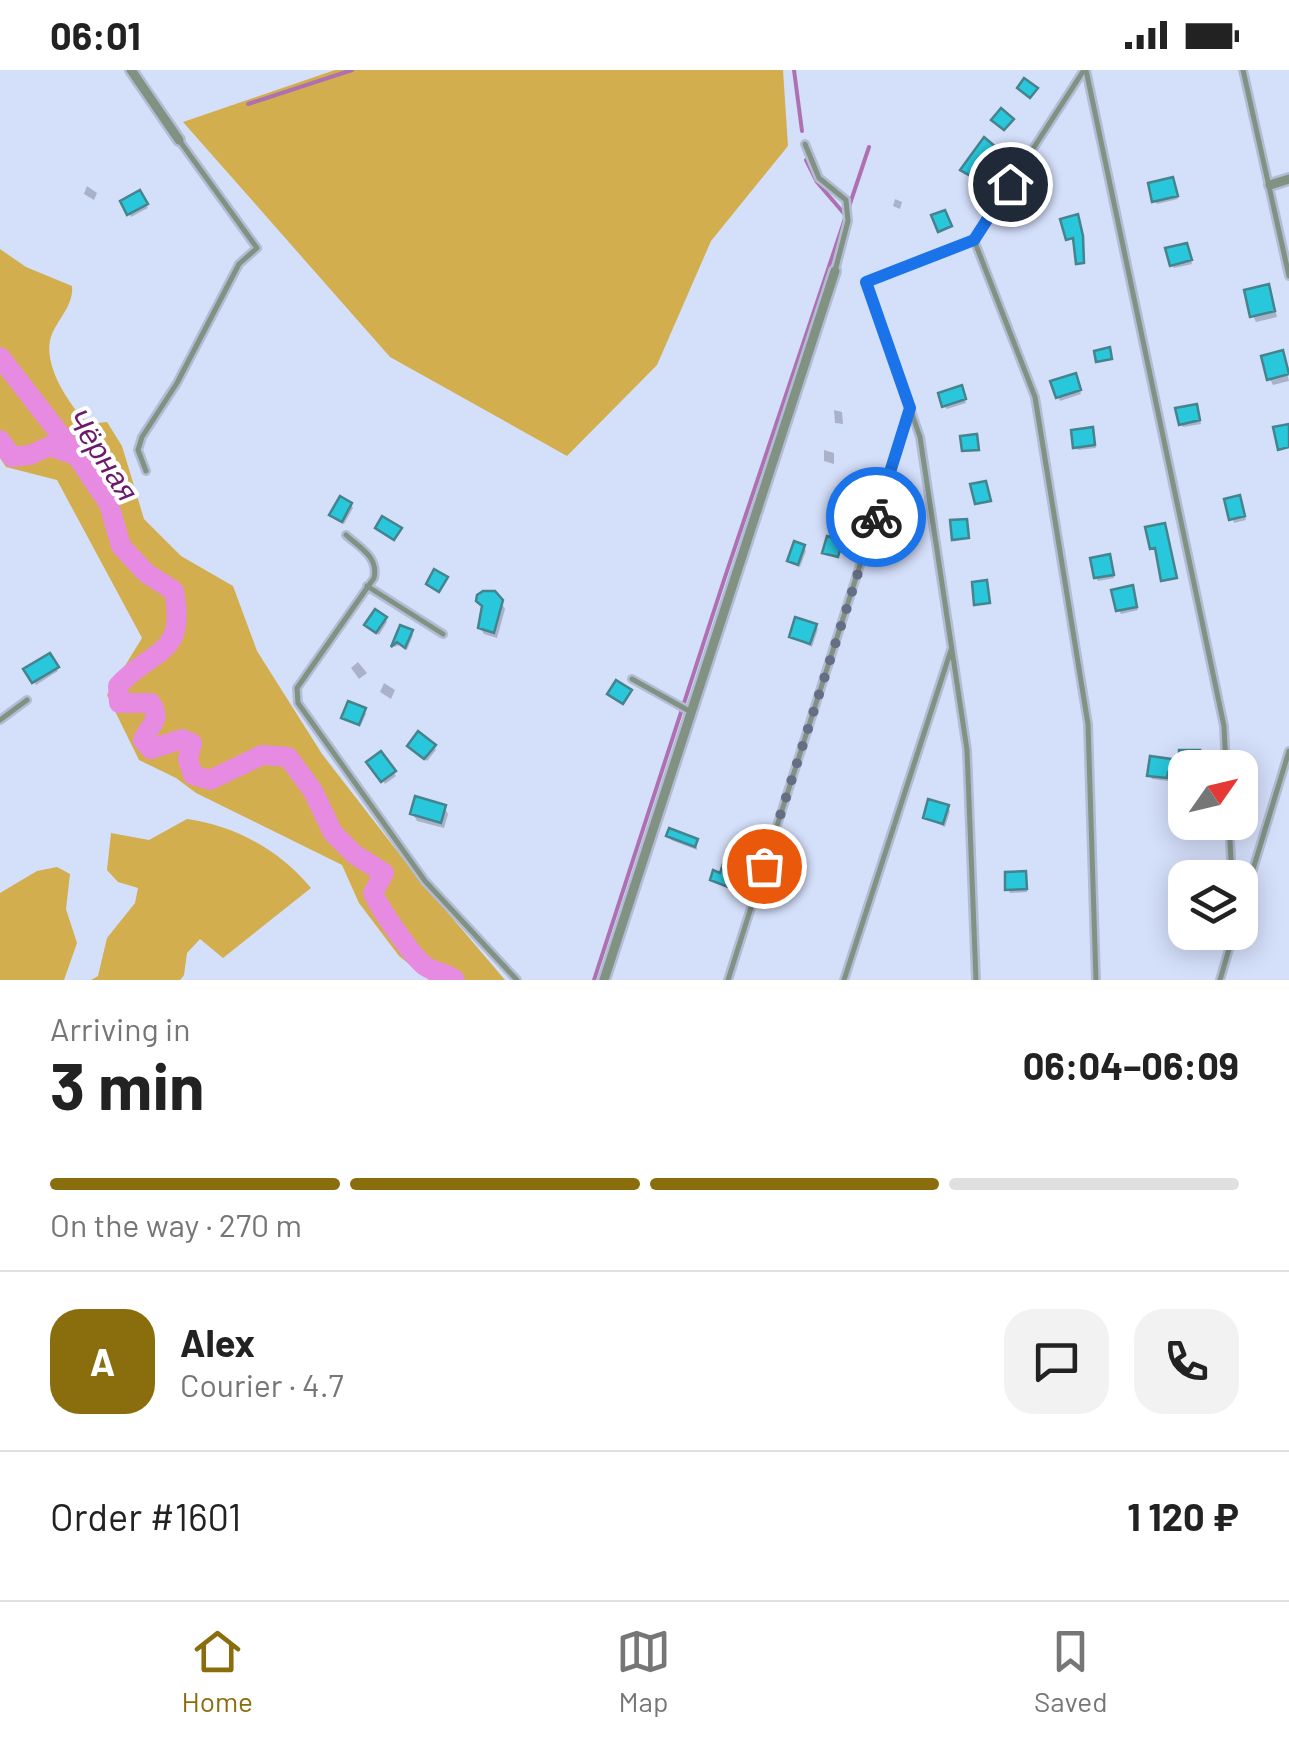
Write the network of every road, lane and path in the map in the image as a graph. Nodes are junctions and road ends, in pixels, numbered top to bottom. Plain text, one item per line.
1 (131, 70) edge
2 (1085, 70) edge
3 (1243, 70) edge
4 (179, 140) joint
5 (806, 144) dead end
6 (1289, 179) edge
7 (1270, 185) junction
8 (974, 240) junction
9 (835, 271) joint
10 (1289, 276) edge
11 (910, 408) junction
12 (146, 471) dead end
13 (346, 534) dead end
14 (367, 586) junction
15 (443, 634) dead end
16 (952, 647) junction
17 (632, 680) dead end
18 (27, 700) dead end
19 (694, 713) junction
20 (0, 720) edge
21 (1225, 750) edge
22 (1289, 751) edge
23 (1256, 860) edge
24 (1229, 950) edge
25 (517, 980) edge
26 (604, 980) edge
27 (728, 980) edge
28 (844, 980) edge
29 (976, 980) edge
30 (1096, 980) edge
31 (1220, 980) edge

1 - 4 street
2 - 8 lane
2 - 21 lane
3 - 7 lane
4 - 12 lane
5 - 9 lane
6 - 7 street
7 - 10 lane
8 - 11 lane
8 - 30 lane
9 - 19 street
11 - 16 lane
11 - 27 lane
13 - 14 lane
14 - 15 lane
14 - 25 lane
16 - 28 lane
16 - 29 lane
17 - 19 lane
18 - 20 lane
19 - 26 street
22 - 23 lane
24 - 31 lane

